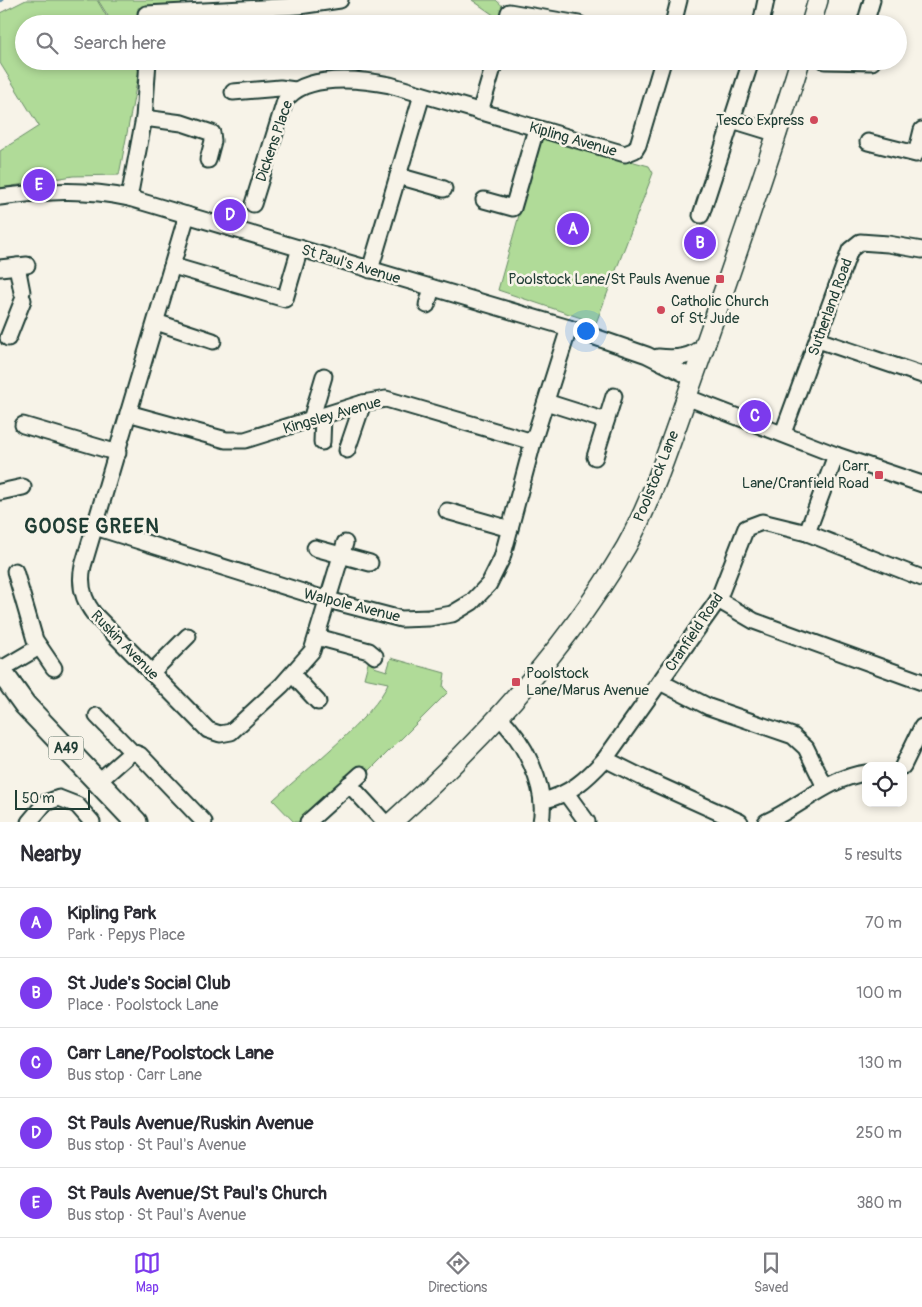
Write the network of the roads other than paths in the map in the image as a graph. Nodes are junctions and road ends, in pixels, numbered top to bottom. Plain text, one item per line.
1 (340, 0) edge
2 (679, 0) edge
3 (766, 0) edge
4 (818, 0) edge
5 (872, 0) edge
6 (146, 13) edge
7 (509, 15) edge
8 (527, 15) edge
9 (675, 15) edge
10 (763, 15) edge
11 (814, 15) edge
12 (868, 15) edge
13 (147, 70) edge
14 (492, 70) edge
15 (660, 70) edge
16 (748, 70) edge
17 (797, 70) edge
18 (294, 90) junction
19 (233, 92) dead end
20 (422, 95) junction
21 (480, 112) junction
22 (144, 118) junction
23 (732, 120) junction
24 (536, 129) junction
25 (922, 130) edge
26 (778, 134) junction
27 (868, 142) dead end
28 (208, 160) dead end
29 (398, 176) junction
30 (444, 189) dead end
31 (0, 197) edge
32 (130, 198) junction
33 (484, 200) dead end
34 (253, 204) dead end
35 (188, 215) junction
36 (701, 215) dead end
37 (300, 248) junction
38 (922, 250) edge
39 (172, 266) junction
40 (0, 268) edge
41 (370, 270) junction
42 (432, 288) junction
43 (427, 304) dead end
44 (156, 322) junction
45 (568, 328) junction
46 (8, 338) dead end
47 (818, 340) junction
48 (213, 341) dead end
49 (705, 345) junction
50 (646, 355) junction
51 (922, 375) edge
52 (324, 376) dead end
53 (693, 378) junction
54 (614, 396) dead end
55 (686, 397) junction
56 (546, 402) junction
57 (363, 403) junction
58 (128, 413) junction
59 (317, 418) junction
60 (606, 421) junction
61 (24, 425) dead end
62 (783, 433) junction
63 (322, 442) dead end
64 (533, 442) junction
65 (347, 450) dead end
66 (118, 453) junction
67 (836, 455) junction
68 (595, 458) dead end
69 (922, 484) edge
70 (23, 488) dead end
71 (0, 492) edge
72 (447, 511) dead end
73 (95, 527) junction
74 (510, 529) junction
75 (807, 533) junction
76 (315, 548) dead end
77 (343, 549) junction
78 (370, 564) dead end
79 (15, 571) dead end
80 (922, 578) edge
81 (328, 600) junction
82 (718, 600) junction
83 (188, 636) dead end
84 (317, 638) junction
85 (39, 647) junction
86 (375, 656) dead end
87 (54, 668) dead end
88 (0, 670) edge
89 (151, 673) junction
90 (292, 674) junction
91 (660, 682) junction
92 (922, 682) edge
93 (0, 696) edge
94 (318, 702) dead end
95 (97, 716) dead end
96 (498, 716) junction
97 (921, 735) edge
98 (132, 752) junction
99 (605, 759) junction
100 (905, 762) edge
101 (862, 774) edge
102 (98, 782) junction
103 (825, 787) junction
104 (566, 793) junction
105 (542, 801) junction
106 (28, 822) edge
107 (92, 822) edge
108 (117, 822) edge
109 (136, 822) edge
110 (204, 822) edge
111 (308, 822) edge
112 (384, 822) edge
113 (392, 822) edge
114 (541, 822) edge
115 (586, 822) edge
116 (740, 822) edge
117 (766, 822) edge

1 - 6 street
2 - 9 street
3 - 10 street
4 - 11 main road
5 - 12 street
7 - 8 street
13 - 22 street
14 - 21 street
15 - 24 street, Kipling Avenue
16 - 23 street
17 - 26 main road, Poolstock Lane
18 - 19 street
18 - 20 street, Dickens Place
18 - 34 street, Dickens Place
20 - 21 street, Kipling Avenue
20 - 29 street
21 - 24 street, Kipling Avenue
22 - 28 street
22 - 32 street
23 - 26 street
23 - 36 street
24 - 33 street
25 - 27 street
26 - 49 main road, Poolstock Lane
29 - 30 street
29 - 41 street
31 - 32 street, St Paul's Avenue
32 - 35 street, St Paul's Avenue
35 - 37 street, St Paul's Avenue
35 - 39 street, Ruskin Avenue
37 - 39 street
37 - 41 street, St Paul's Avenue
38 - 47 street, Sutherland Road
39 - 44 street, Ruskin Avenue
40 - 46 street
41 - 42 street, St Paul's Avenue
42 - 43 street
42 - 45 street, St Paul's Avenue
44 - 48 street
44 - 58 street, Ruskin Avenue
45 - 50 street, St Paul's Avenue
45 - 56 street, Walpole Avenue
47 - 51 street
47 - 62 street, Sutherland Road
49 - 50 street
49 - 53 main road, Poolstock Lane
50 - 53 street, St Paul's Avenue
52 - 59 street
53 - 55 main road, Poolstock Lane
54 - 60 street
55 - 62 street
55 - 96 main road, Poolstock Lane
56 - 60 street
56 - 64 street, Walpole Avenue
57 - 59 street, Kingsley Avenue
57 - 64 street, Kingsley Avenue
57 - 65 street
58 - 59 street, Kingsley Avenue
58 - 66 street, Ruskin Avenue
59 - 63 street
60 - 68 street
61 - 66 street
62 - 67 street
64 - 74 street, Walpole Avenue
66 - 73 street, Ruskin Avenue
67 - 69 street
67 - 75 street
70 - 71 street
72 - 74 street
73 - 81 street, Walpole Avenue
73 - 89 street, Ruskin Avenue
74 - 81 street, Walpole Avenue
75 - 80 street, Cranfield Road
75 - 82 street, Cranfield Road
76 - 77 street
77 - 78 street
77 - 81 street, Ruskin Avenue
79 - 85 street
81 - 84 street, Ruskin Avenue
82 - 91 street, Cranfield Road
82 - 92 street
83 - 89 street
84 - 86 street
84 - 90 street, Ruskin Avenue
85 - 87 street
85 - 88 street
88 - 102 highway, A49
89 - 90 street, Ruskin Avenue
90 - 94 street
91 - 99 street, Cranfield Road
91 - 103 street
93 - 108 highway, A49
95 - 98 street
96 - 105 street
96 - 113 main road, Poolstock Lane
97 - 100 street
98 - 102 street
98 - 110 street
99 - 104 street, Cranfield Road
99 - 116 street
101 - 103 street
102 - 109 highway, A49
103 - 117 street
104 - 105 street, Cranfield Road
104 - 115 street
105 - 114 street
106 - 107 street
111 - 112 street

